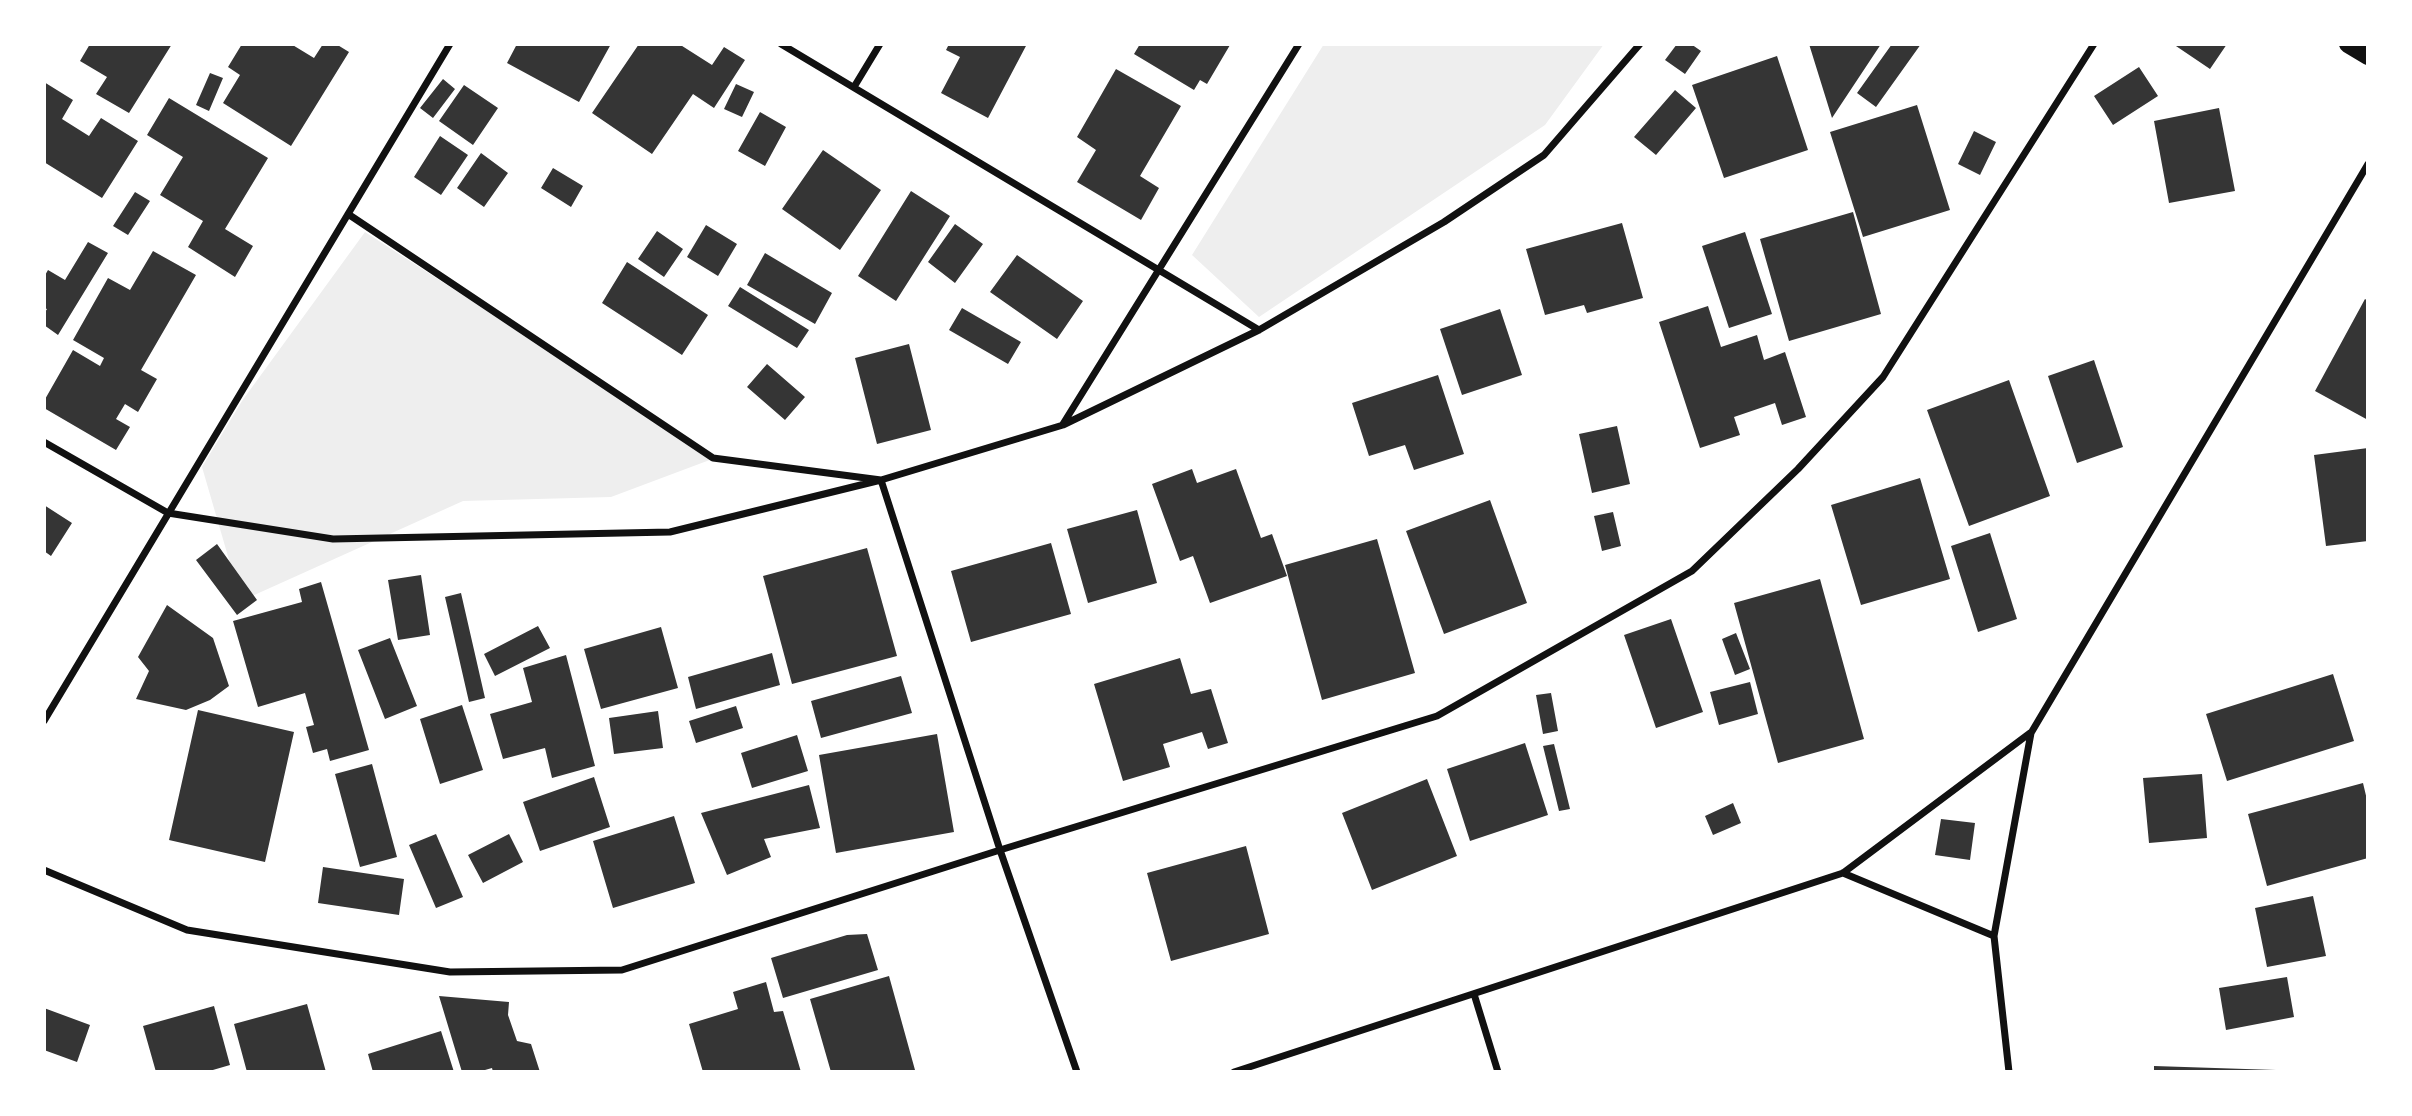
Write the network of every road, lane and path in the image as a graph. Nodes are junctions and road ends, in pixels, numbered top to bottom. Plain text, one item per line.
1 (450, 44) edge
2 (781, 44) edge
3 (880, 44) edge
4 (1299, 44) edge
5 (1640, 44) edge
6 (2094, 44) edge
7 (2348, 44) edge
8 (2368, 56) edge
9 (854, 87) junction
10 (2368, 164) edge
11 (348, 214) junction
12 (1159, 270) junction
13 (1259, 330) junction
14 (1063, 425) junction
15 (44, 442) edge
16 (881, 480) junction
17 (168, 513) junction
18 (44, 721) edge
19 (2031, 733) junction
20 (1000, 850) junction
21 (44, 870) edge
22 (1843, 873) junction
23 (1994, 936) junction
24 (1474, 994) junction
25 (1077, 1072) edge
26 (1234, 1072) edge
27 (1498, 1072) edge
28 (2009, 1072) edge

1 - 11 street
2 - 9 street
3 - 9 street
4 - 12 street
5 - 13 street
6 - 20 street
7 - 8 main road
9 - 12 street
10 - 19 street
11 - 16 street
11 - 17 street
12 - 13 street
12 - 14 street
13 - 14 street
14 - 16 street
15 - 17 street
16 - 17 street
16 - 20 street
17 - 18 street
19 - 22 street
19 - 23 street
20 - 21 street
20 - 25 street
22 - 23 street
22 - 24 street
23 - 28 street
24 - 26 street
24 - 27 street

